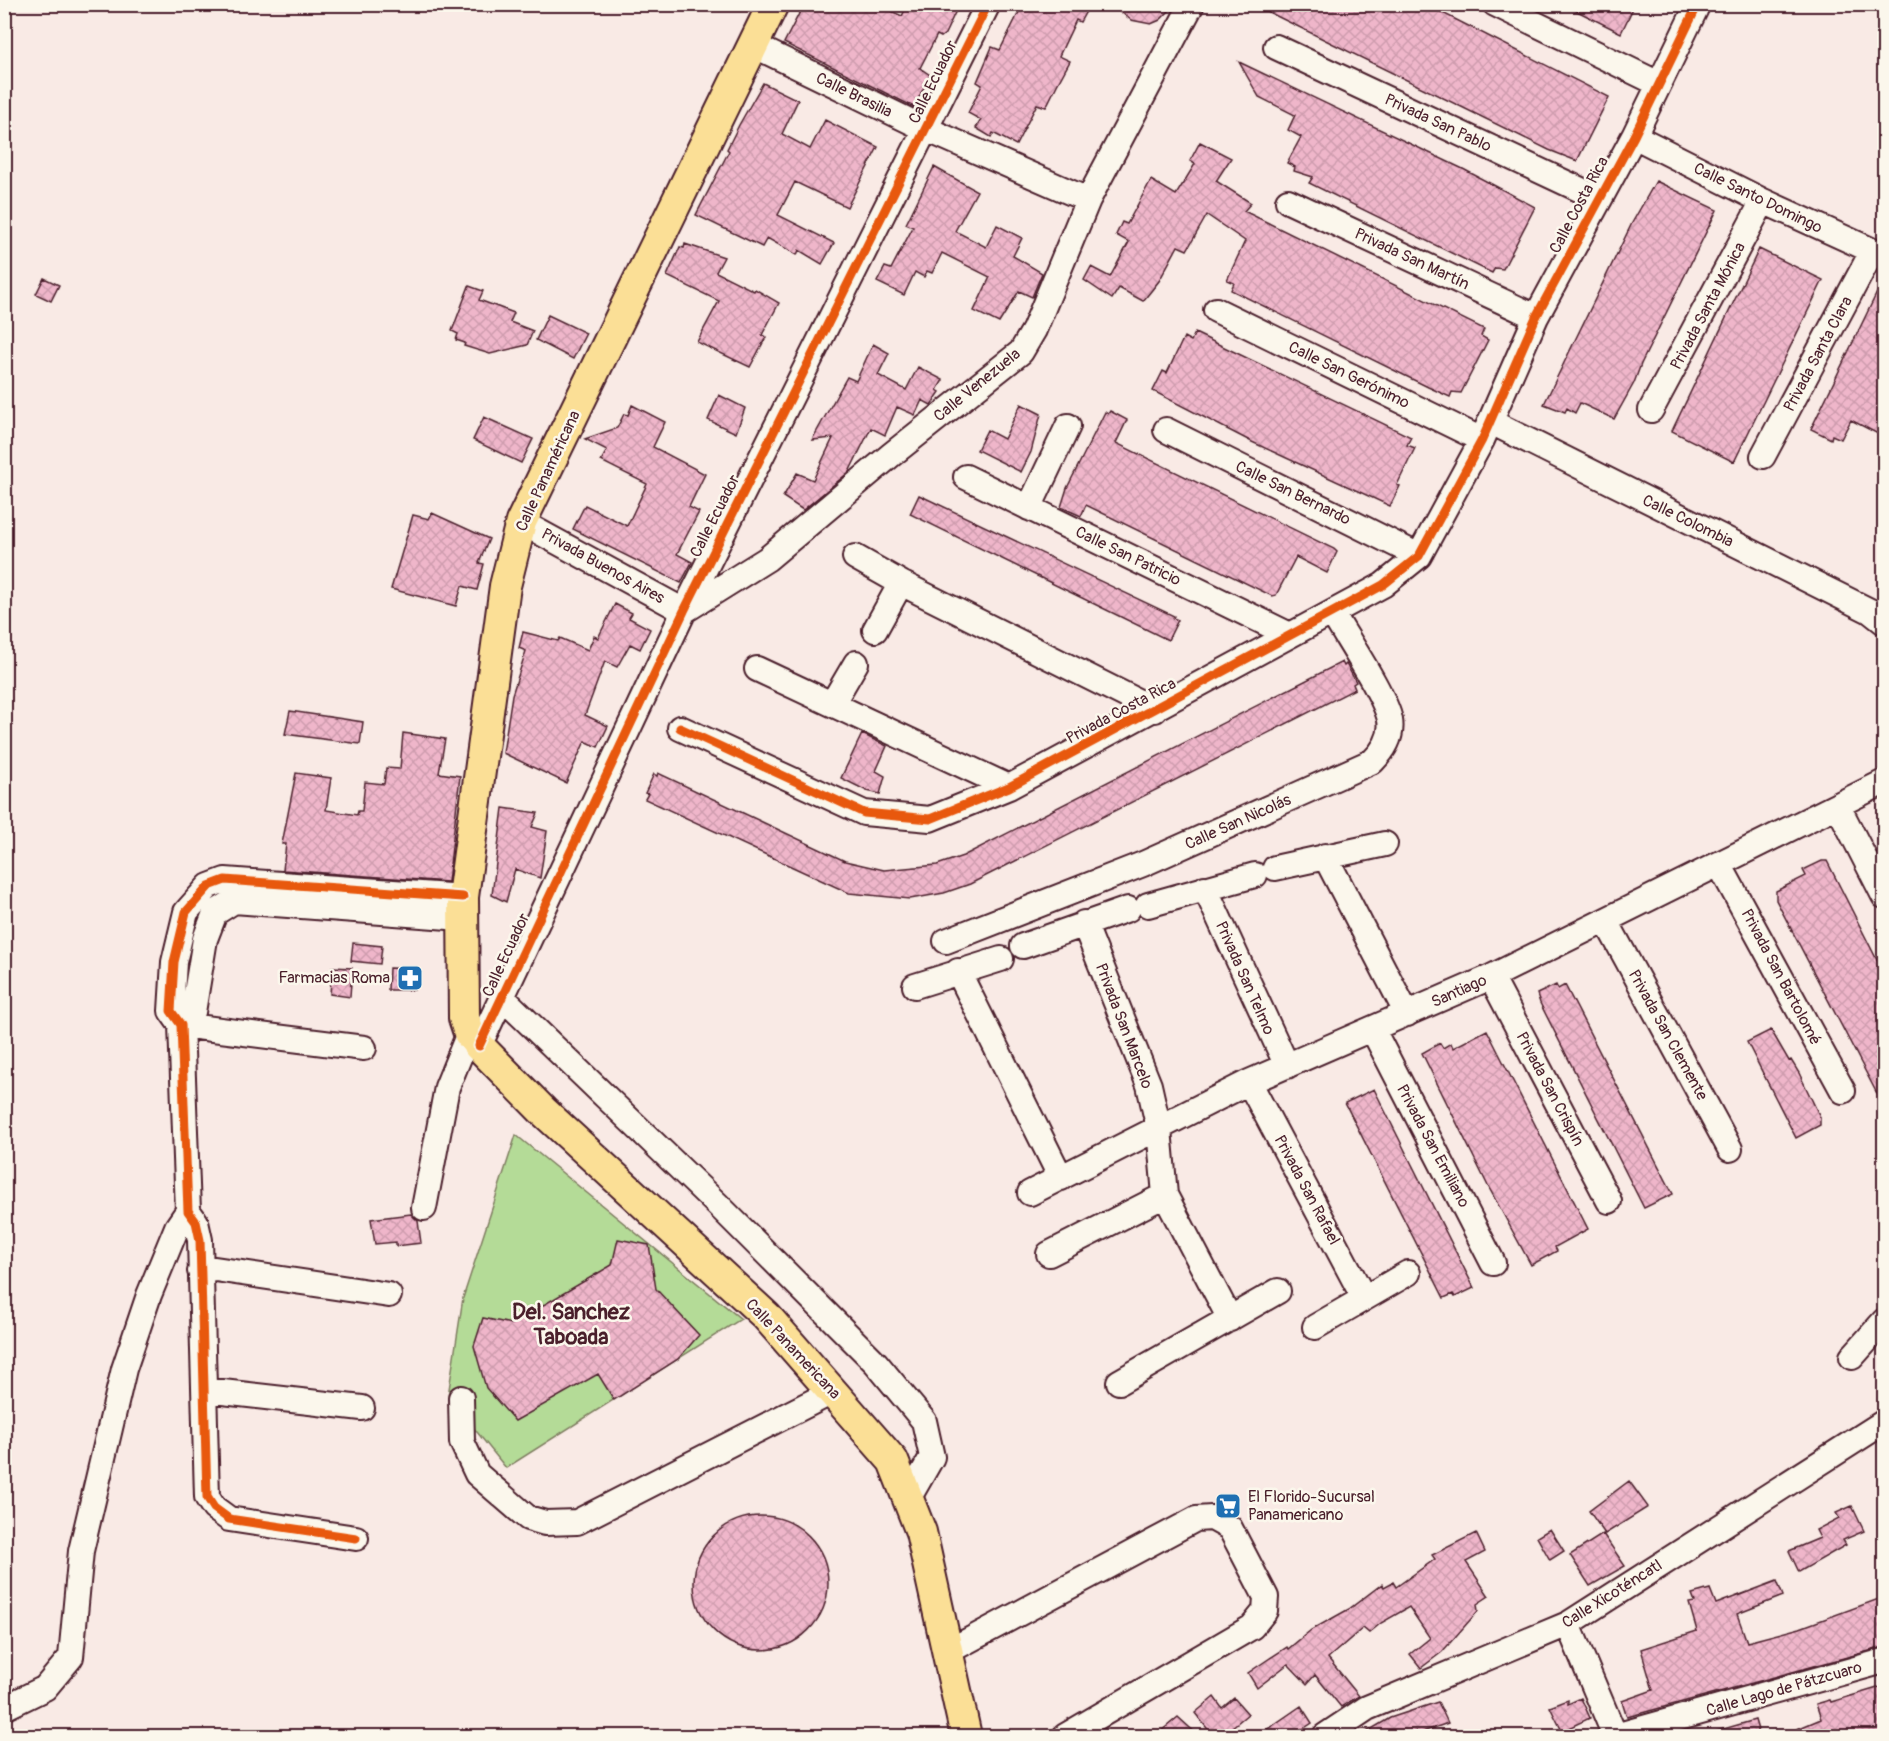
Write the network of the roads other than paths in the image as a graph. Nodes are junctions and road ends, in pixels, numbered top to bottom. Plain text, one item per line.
1 (773, 4) edge
2 (988, 4) edge
3 (1192, 4) edge
4 (1495, 4) edge
5 (1698, 4) edge
6 (753, 45) junction
7 (1276, 47) dead end
8 (1657, 83) junction
9 (926, 129) junction
10 (1634, 136) junction
11 (1599, 199) junction
12 (1088, 200) junction
13 (1288, 201) dead end
14 (1762, 201) junction
15 (1878, 254) edge
16 (1216, 310) dead end
17 (1536, 317) junction
18 (1651, 410) dead end
19 (1068, 426) dead end
20 (1166, 430) dead end
21 (1486, 431) junction
22 (1763, 456) dead end
23 (966, 477) dead end
24 (1029, 508) junction
25 (521, 522) junction
26 (1419, 556) junction
27 (855, 557) dead end
28 (901, 583) junction
29 (684, 611) junction
30 (1333, 614) junction
31 (1884, 622) edge
32 (875, 630) dead end
33 (1290, 635) junction
34 (856, 663) dead end
35 (757, 669) dead end
36 (832, 704) junction
37 (1155, 710) junction
38 (680, 728) dead end
39 (1884, 782) edge
40 (1009, 787) junction
41 (1838, 806) junction
42 (1384, 844) dead end
43 (1325, 856) junction
44 (1719, 864) junction
45 (1205, 888) junction
46 (1884, 896) edge
47 (463, 908) junction
48 (1606, 921) junction
49 (1084, 923) junction
50 (946, 941) dead end
51 (1023, 946) dead end
52 (1001, 958) dead end
53 (958, 971) junction
54 (1491, 977) junction
55 (915, 986) dead end
56 (503, 998) junction
57 (1407, 1014) junction
58 (181, 1025) junction
59 (1372, 1030) junction
60 (474, 1040) junction
61 (364, 1048) dead end
62 (1287, 1066) junction
63 (1249, 1082) junction
64 (1843, 1091) dead end
65 (1159, 1130) junction
66 (1730, 1149) dead end
67 (1061, 1178) junction
68 (1030, 1193) dead end
69 (1165, 1195) junction
70 (1608, 1201) dead end
71 (424, 1208) dead end
72 (188, 1211) junction
73 (1049, 1254) dead end
74 (1493, 1263) dead end
75 (200, 1271) junction
76 (1408, 1273) dead end
77 (1278, 1291) dead end
78 (389, 1295) dead end
79 (1364, 1298) junction
80 (1230, 1319) junction
81 (1884, 1321) edge
82 (1315, 1327) dead end
83 (1852, 1357) dead end
84 (1119, 1382) dead end
85 (205, 1390) junction
86 (832, 1392) junction
87 (461, 1398) dead end
88 (362, 1408) dead end
89 (1884, 1422) edge
90 (908, 1499) junction
91 (356, 1538) dead end
92 (1568, 1624) junction
93 (947, 1652) junction
94 (1884, 1661) edge
95 (4, 1708) edge
96 (1615, 1736) edge
97 (966, 1737) edge
98 (1065, 1737) edge
99 (1325, 1737) edge

1 - 6 main road, Calle Panaméricana
2 - 9 street, Calle Ecuador
3 - 12 street, Calle Venezuela
4 - 8 street
5 - 8 street, Calle Costa Rica
6 - 9 street, Calle Brasilia
6 - 25 main road, Calle Panaméricana
7 - 11 street, Privada San Pablo
8 - 10 street, Calle Costa Rica
9 - 12 street, Calle Brasilia
9 - 29 street, Calle Ecuador
10 - 11 street, Calle Costa Rica
10 - 14 street, Calle Santo Domingo
11 - 17 street, Calle Costa Rica
12 - 29 street, Calle Venezuela
13 - 17 street, Privada San Martín
14 - 15 street, Calle Santo Domingo
14 - 18 street, Privada Santa Mónica
15 - 22 street, Privada Santa Clara
16 - 21 street, Calle San Gerónimo
17 - 21 street, Calle Costa Rica
19 - 24 street
20 - 26 street, Calle San Bernardo
21 - 26 street, Privada Costa Rica
21 - 31 street, Calle Colombia
23 - 24 street, Calle San Patricio
24 - 33 street, Calle San Patricio
25 - 29 street, Privada Buenos Aires
25 - 47 main road, Calle Panaméricana
26 - 30 street, Privada Costa Rica
27 - 28 street
28 - 32 street
28 - 37 street
29 - 56 street, Calle Ecuador
30 - 33 street, Privada Costa Rica
30 - 50 street, Calle San Nicolás
33 - 37 street, Privada Costa Rica
34 - 36 street
35 - 36 street
36 - 40 street
37 - 40 street, Privada Costa Rica
38 - 40 street, Privada Costa Rica
39 - 41 street, Santiago
41 - 44 street, Santiago
41 - 46 street
42 - 43 street
43 - 45 street
43 - 57 street
44 - 48 street, Santiago
44 - 64 street, Privada San Bartolomé
45 - 49 street
45 - 62 street, Privada San Telmo
47 - 58 street
47 - 60 main road, Calle Panaméricana
48 - 54 street, Santiago
48 - 66 street, Privada San Clemente
49 - 51 street
49 - 65 street, Privada San Marcelo
52 - 53 street
53 - 55 street
53 - 67 street
54 - 57 street, Santiago
54 - 70 street, Privada San Crispín
56 - 60 street, Calle Ecuador
56 - 90 street
57 - 59 street, Santiago
58 - 61 street
58 - 72 street
59 - 62 street, Santiago
59 - 74 street, Privada San Emiliano
60 - 71 street, Calle Ecuador
60 - 86 main road, Calle Panamericana
62 - 63 street, Santiago
63 - 65 street, Santiago
63 - 79 street, Privada San Rafael
65 - 67 street, Santiago
65 - 69 street, Privada San Marcelo
67 - 68 street, Santiago
69 - 73 street
69 - 80 street
72 - 75 street
72 - 95 street
75 - 78 street
75 - 85 street
76 - 79 street
77 - 80 street
79 - 82 street
80 - 84 street
81 - 83 street
85 - 88 street
85 - 91 street
86 - 87 street
86 - 90 main road, Calle Panamericana
89 - 92 street, Calle Xicoténcatl
90 - 93 main road, Calle Panamericana
92 - 96 street
92 - 99 street, Calle Xicoténcatl
93 - 97 main road, Calle Panamericana
93 - 98 street
94 - 96 street, Calle Lago de Pátzcuaro

